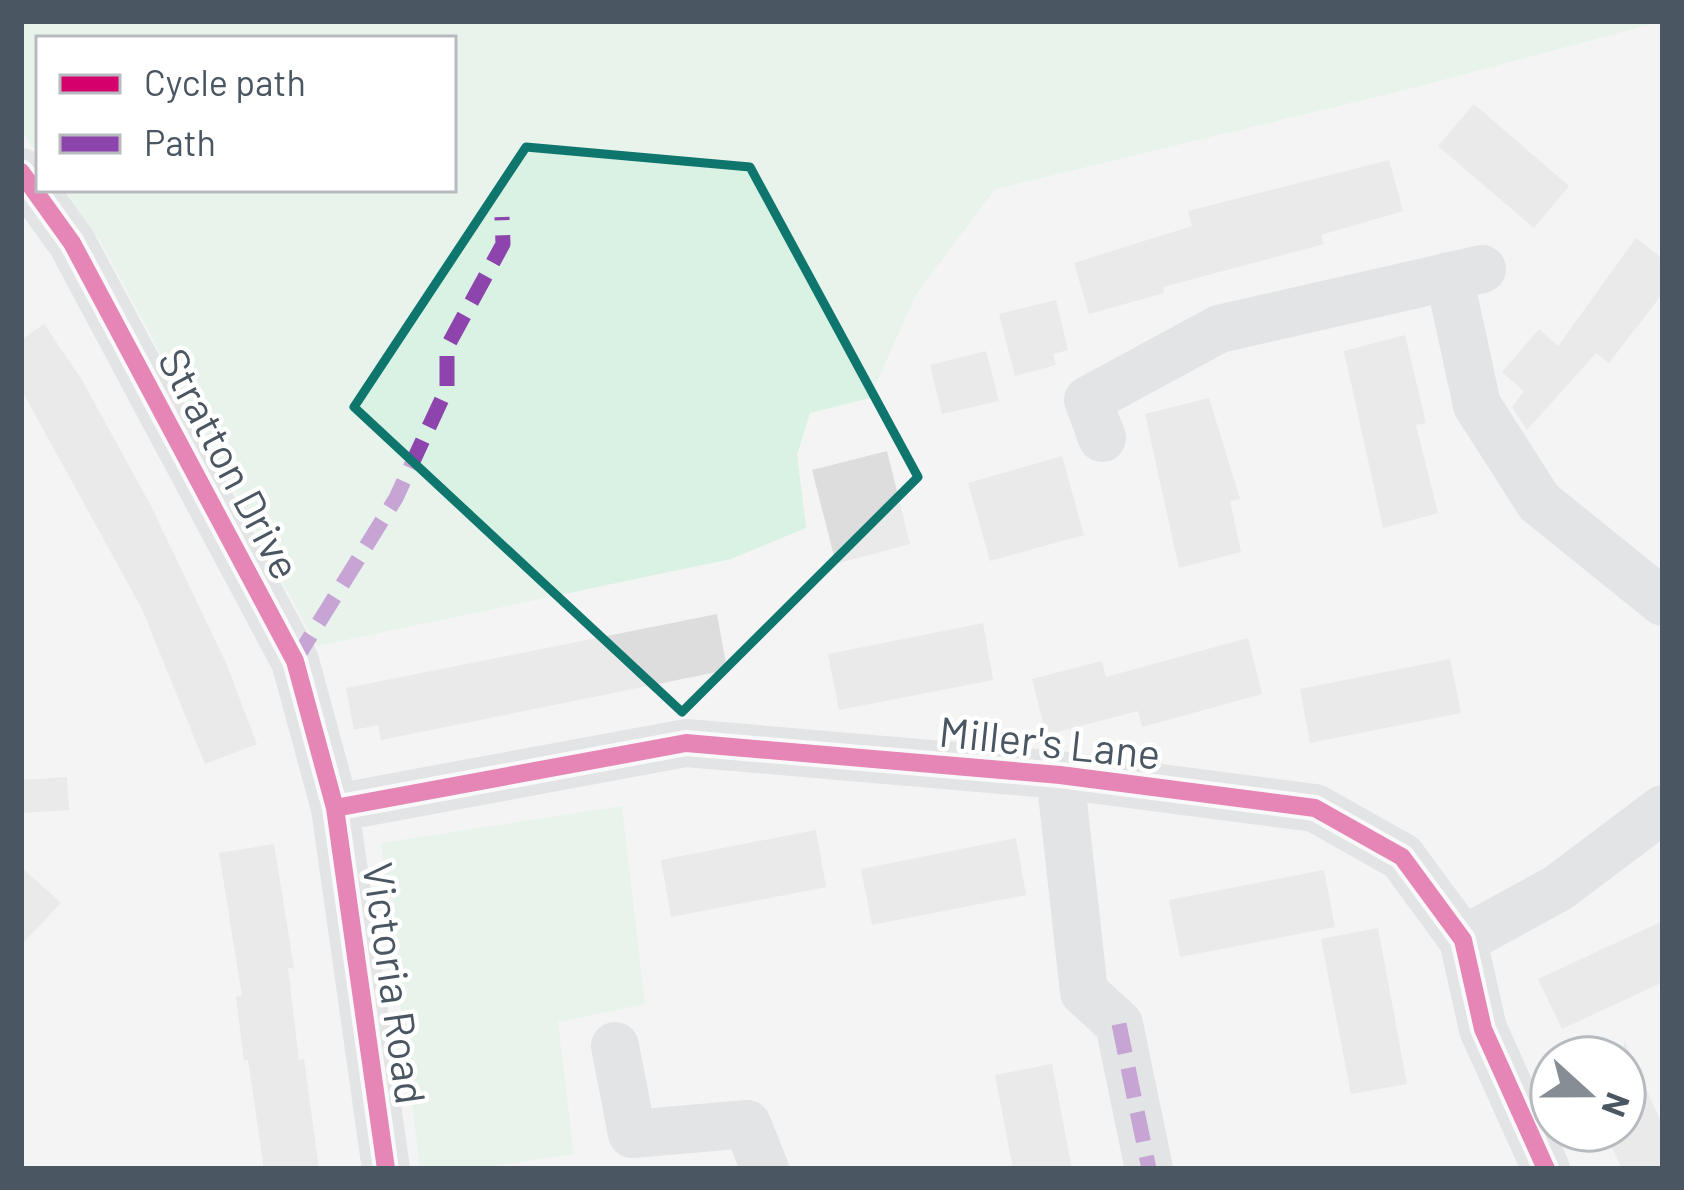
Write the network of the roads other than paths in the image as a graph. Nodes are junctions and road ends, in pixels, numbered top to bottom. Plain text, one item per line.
1 (21, 172) edge
2 (1102, 438) dead end
3 (1663, 602) edge
4 (1060, 776) junction
5 (335, 808) junction
6 (1663, 808) edge
7 (1463, 940) junction
8 (615, 1046) dead end
9 (386, 1169) edge
10 (766, 1169) edge
11 (1149, 1169) edge
12 (1546, 1169) edge

1 - 5 street, Stratton Drive
2 - 3 street
4 - 5 street, Miller's Lane
4 - 7 street, Miller's Lane
4 - 11 street
5 - 9 street, Victoria Road
6 - 7 street
7 - 12 street, Miller's Lane
8 - 10 street

